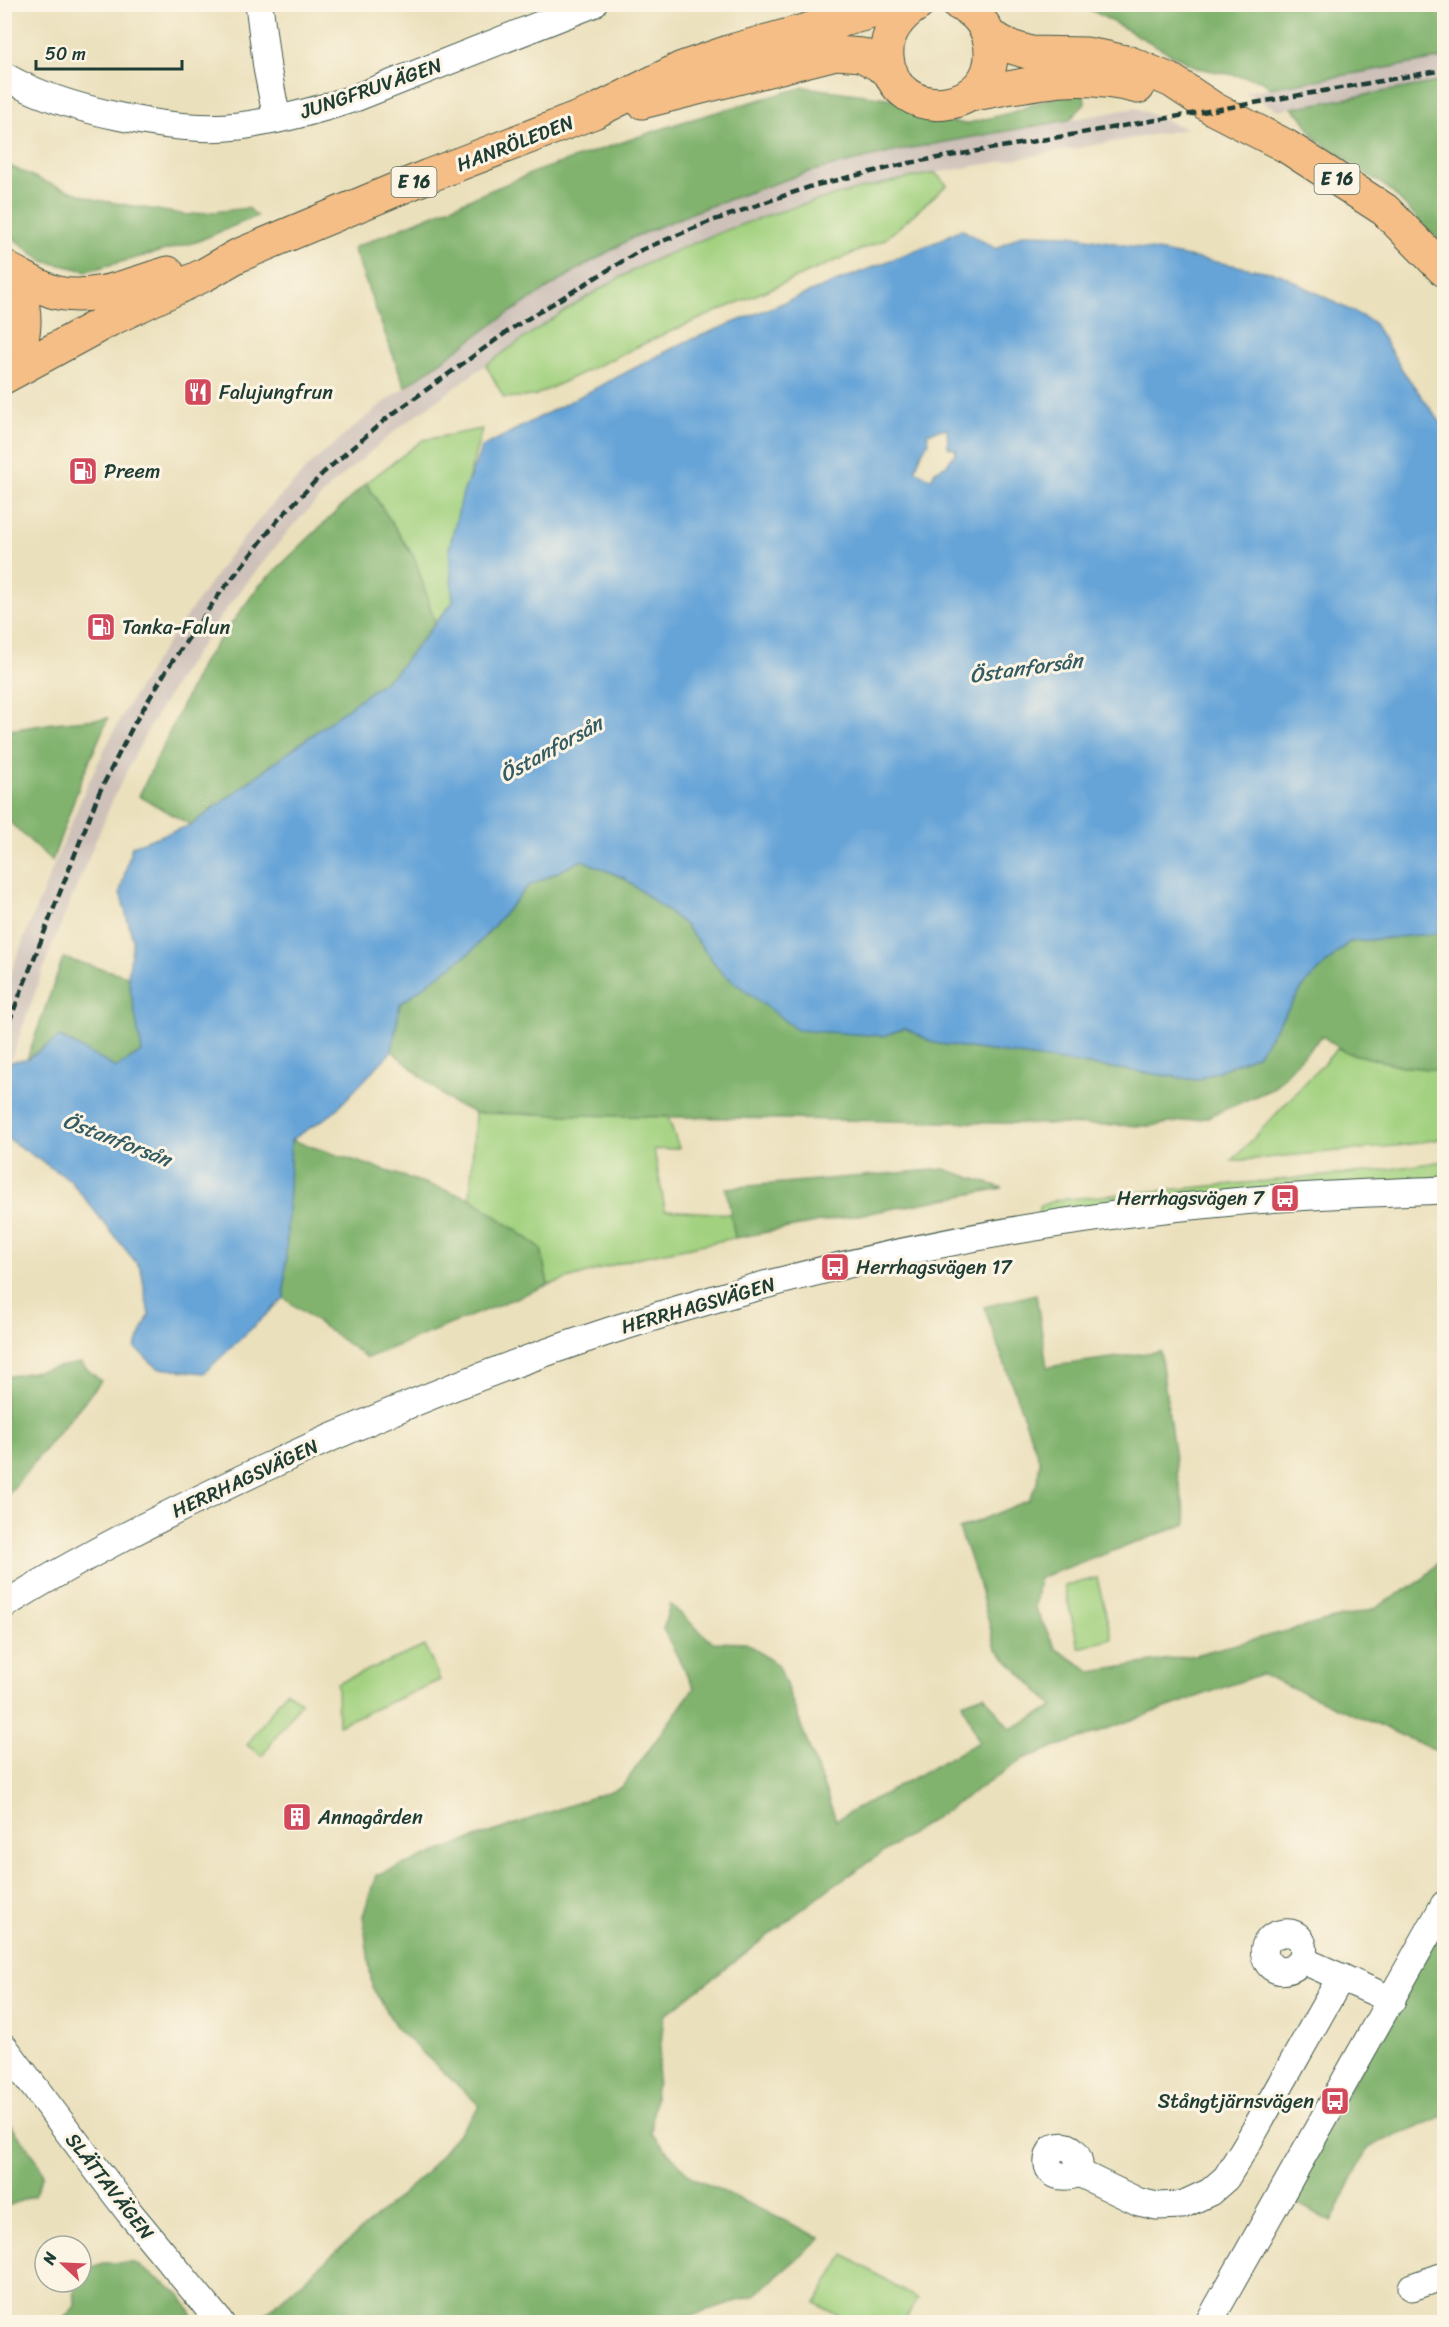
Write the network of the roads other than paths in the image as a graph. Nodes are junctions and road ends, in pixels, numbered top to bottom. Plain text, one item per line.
1 (260, 4) edge
2 (592, 4) edge
3 (918, 4) edge
4 (977, 16) edge
5 (891, 72) junction
6 (4, 76) edge
7 (969, 95) junction
8 (1214, 109) junction
9 (594, 112) junction
10 (277, 119) junction
11 (237, 256) junction
12 (6, 267) edge
13 (1444, 270) edge
14 (4, 375) edge
15 (1444, 1190) edge
16 (4, 1605) edge
17 (1444, 1905) edge
18 (1302, 1960) dead end
19 (1341, 1977) junction
20 (1392, 2000) junction
21 (4, 2047) edge
22 (1079, 2173) dead end
23 (1444, 2276) edge
24 (1412, 2287) dead end
25 (220, 2322) edge
26 (1209, 2322) edge

1 - 10 street
2 - 10 street, JUNGFRUVÄGEN
3 - 5 highway, HANRÖLEDEN / E 16
3 - 9 highway, HANRÖLEDEN / E 16
4 - 7 highway, HANRÖLEDEN / E 16
4 - 8 highway, HANRÖLEDEN / E 16
5 - 7 highway, HANRÖLEDEN / E 16
5 - 9 highway, HANRÖLEDEN / E 16
6 - 10 street, JUNGFRUVÄGEN
7 - 8 highway, HANRÖLEDEN / E 16
8 - 13 highway, HANRÖLEDEN / E 16
9 - 11 highway, HANRÖLEDEN / E 16
11 - 12 highway, HANRÖLEDEN / E 16
11 - 14 highway, HANRÖLEDEN / E 16
12 - 14 highway
15 - 16 street, HERRHAGSVÄGEN
17 - 20 street
18 - 19 street
19 - 20 street
19 - 22 street
20 - 26 street
21 - 25 street, SLÄTTAVÄGEN
23 - 24 street

